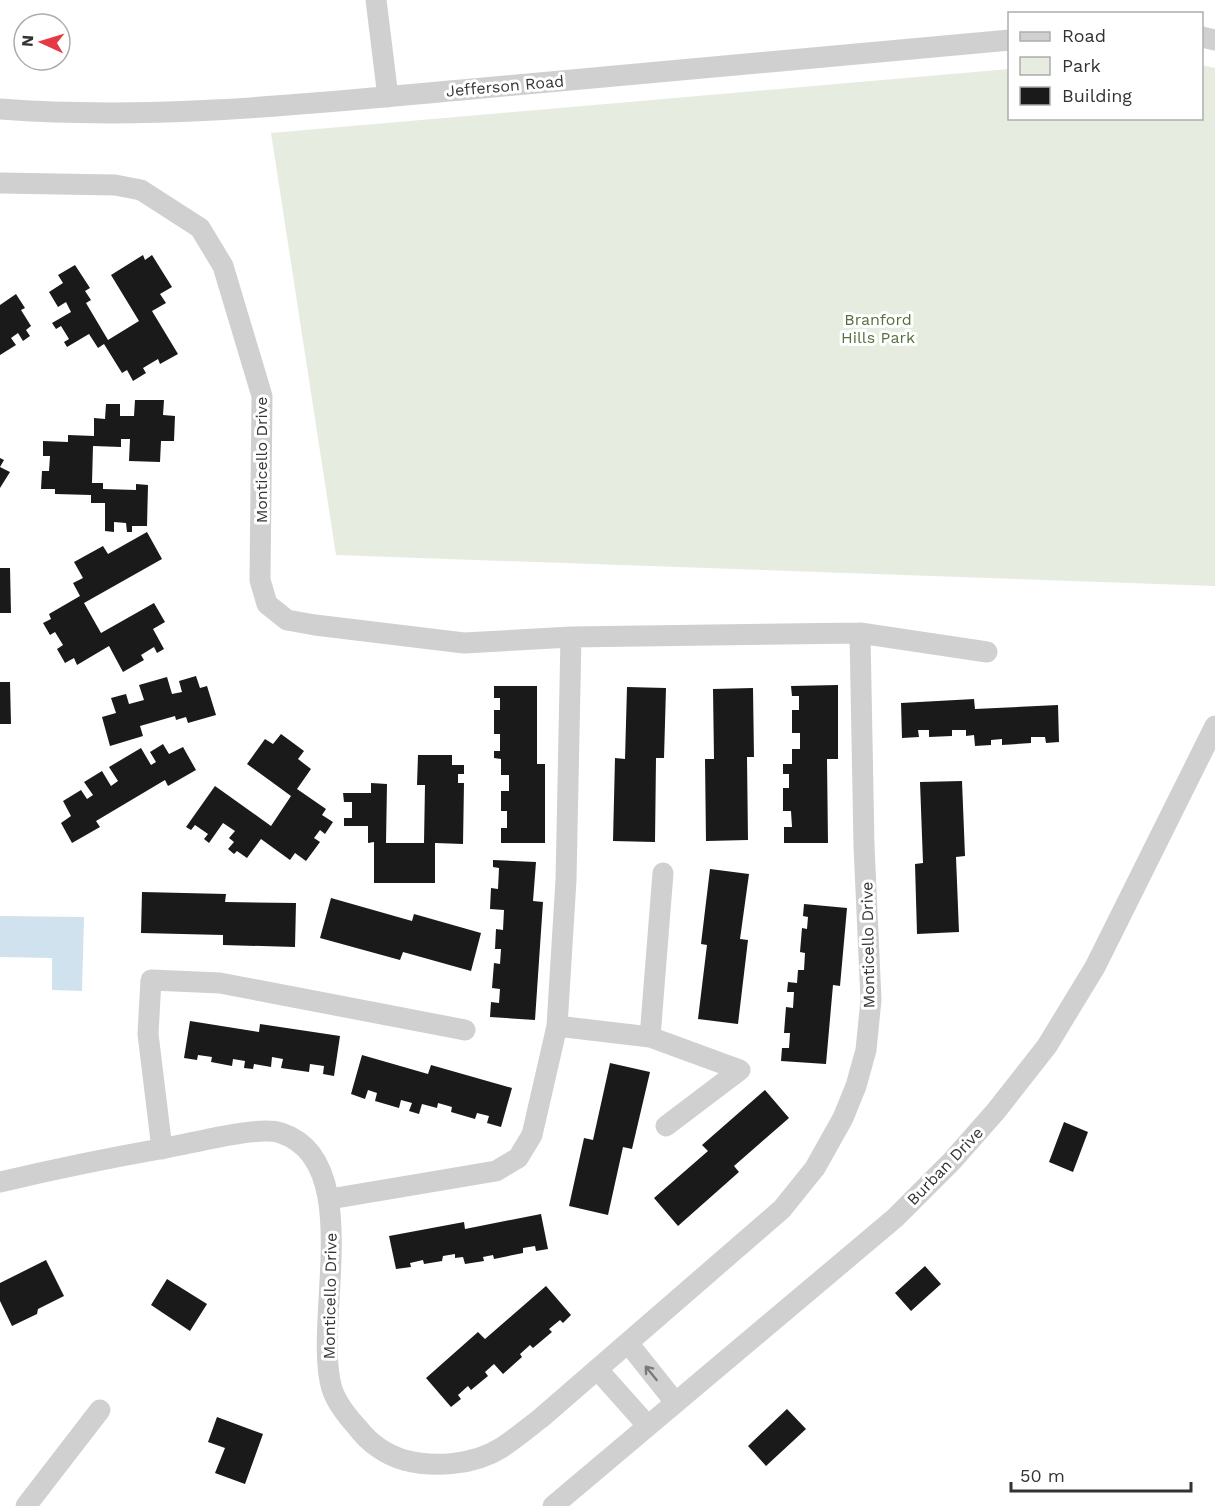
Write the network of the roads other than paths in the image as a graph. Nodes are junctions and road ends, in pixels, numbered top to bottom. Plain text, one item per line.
1 (376, 0) edge
2 (1008, 40) edge
3 (388, 97) junction
4 (0, 109) edge
5 (0, 183) edge
6 (860, 633) junction
7 (571, 637) junction
8 (987, 652) dead end
9 (1215, 726) edge
10 (663, 873) dead end
11 (557, 1026) junction
12 (465, 1030) dead end
13 (650, 1037) junction
14 (666, 1126) dead end
15 (162, 1149) junction
16 (0, 1182) edge
17 (330, 1199) junction
18 (627, 1343) junction
19 (597, 1369) junction
20 (675, 1402) junction
21 (100, 1410) dead end
22 (647, 1425) junction
23 (26, 1506) edge
24 (553, 1506) edge

1 - 3 street
2 - 3 street, Jefferson Road
3 - 4 street, Jefferson Road
5 - 7 street, Monticello Drive
6 - 7 street, Monticello Drive
6 - 8 street, Monticello Drive
6 - 18 street, Monticello Drive
7 - 11 street
9 - 20 street, Burban Drive
10 - 13 street
11 - 13 street
11 - 17 street
12 - 15 street
13 - 14 street
15 - 16 street, Monticello Drive
15 - 17 street, Monticello Drive
17 - 19 street, Monticello Drive
18 - 19 street, Monticello Drive
20 -> 18 street
19 - 22 street
20 - 22 street, Burban Drive
21 - 23 street
22 - 24 street, Burban Drive

